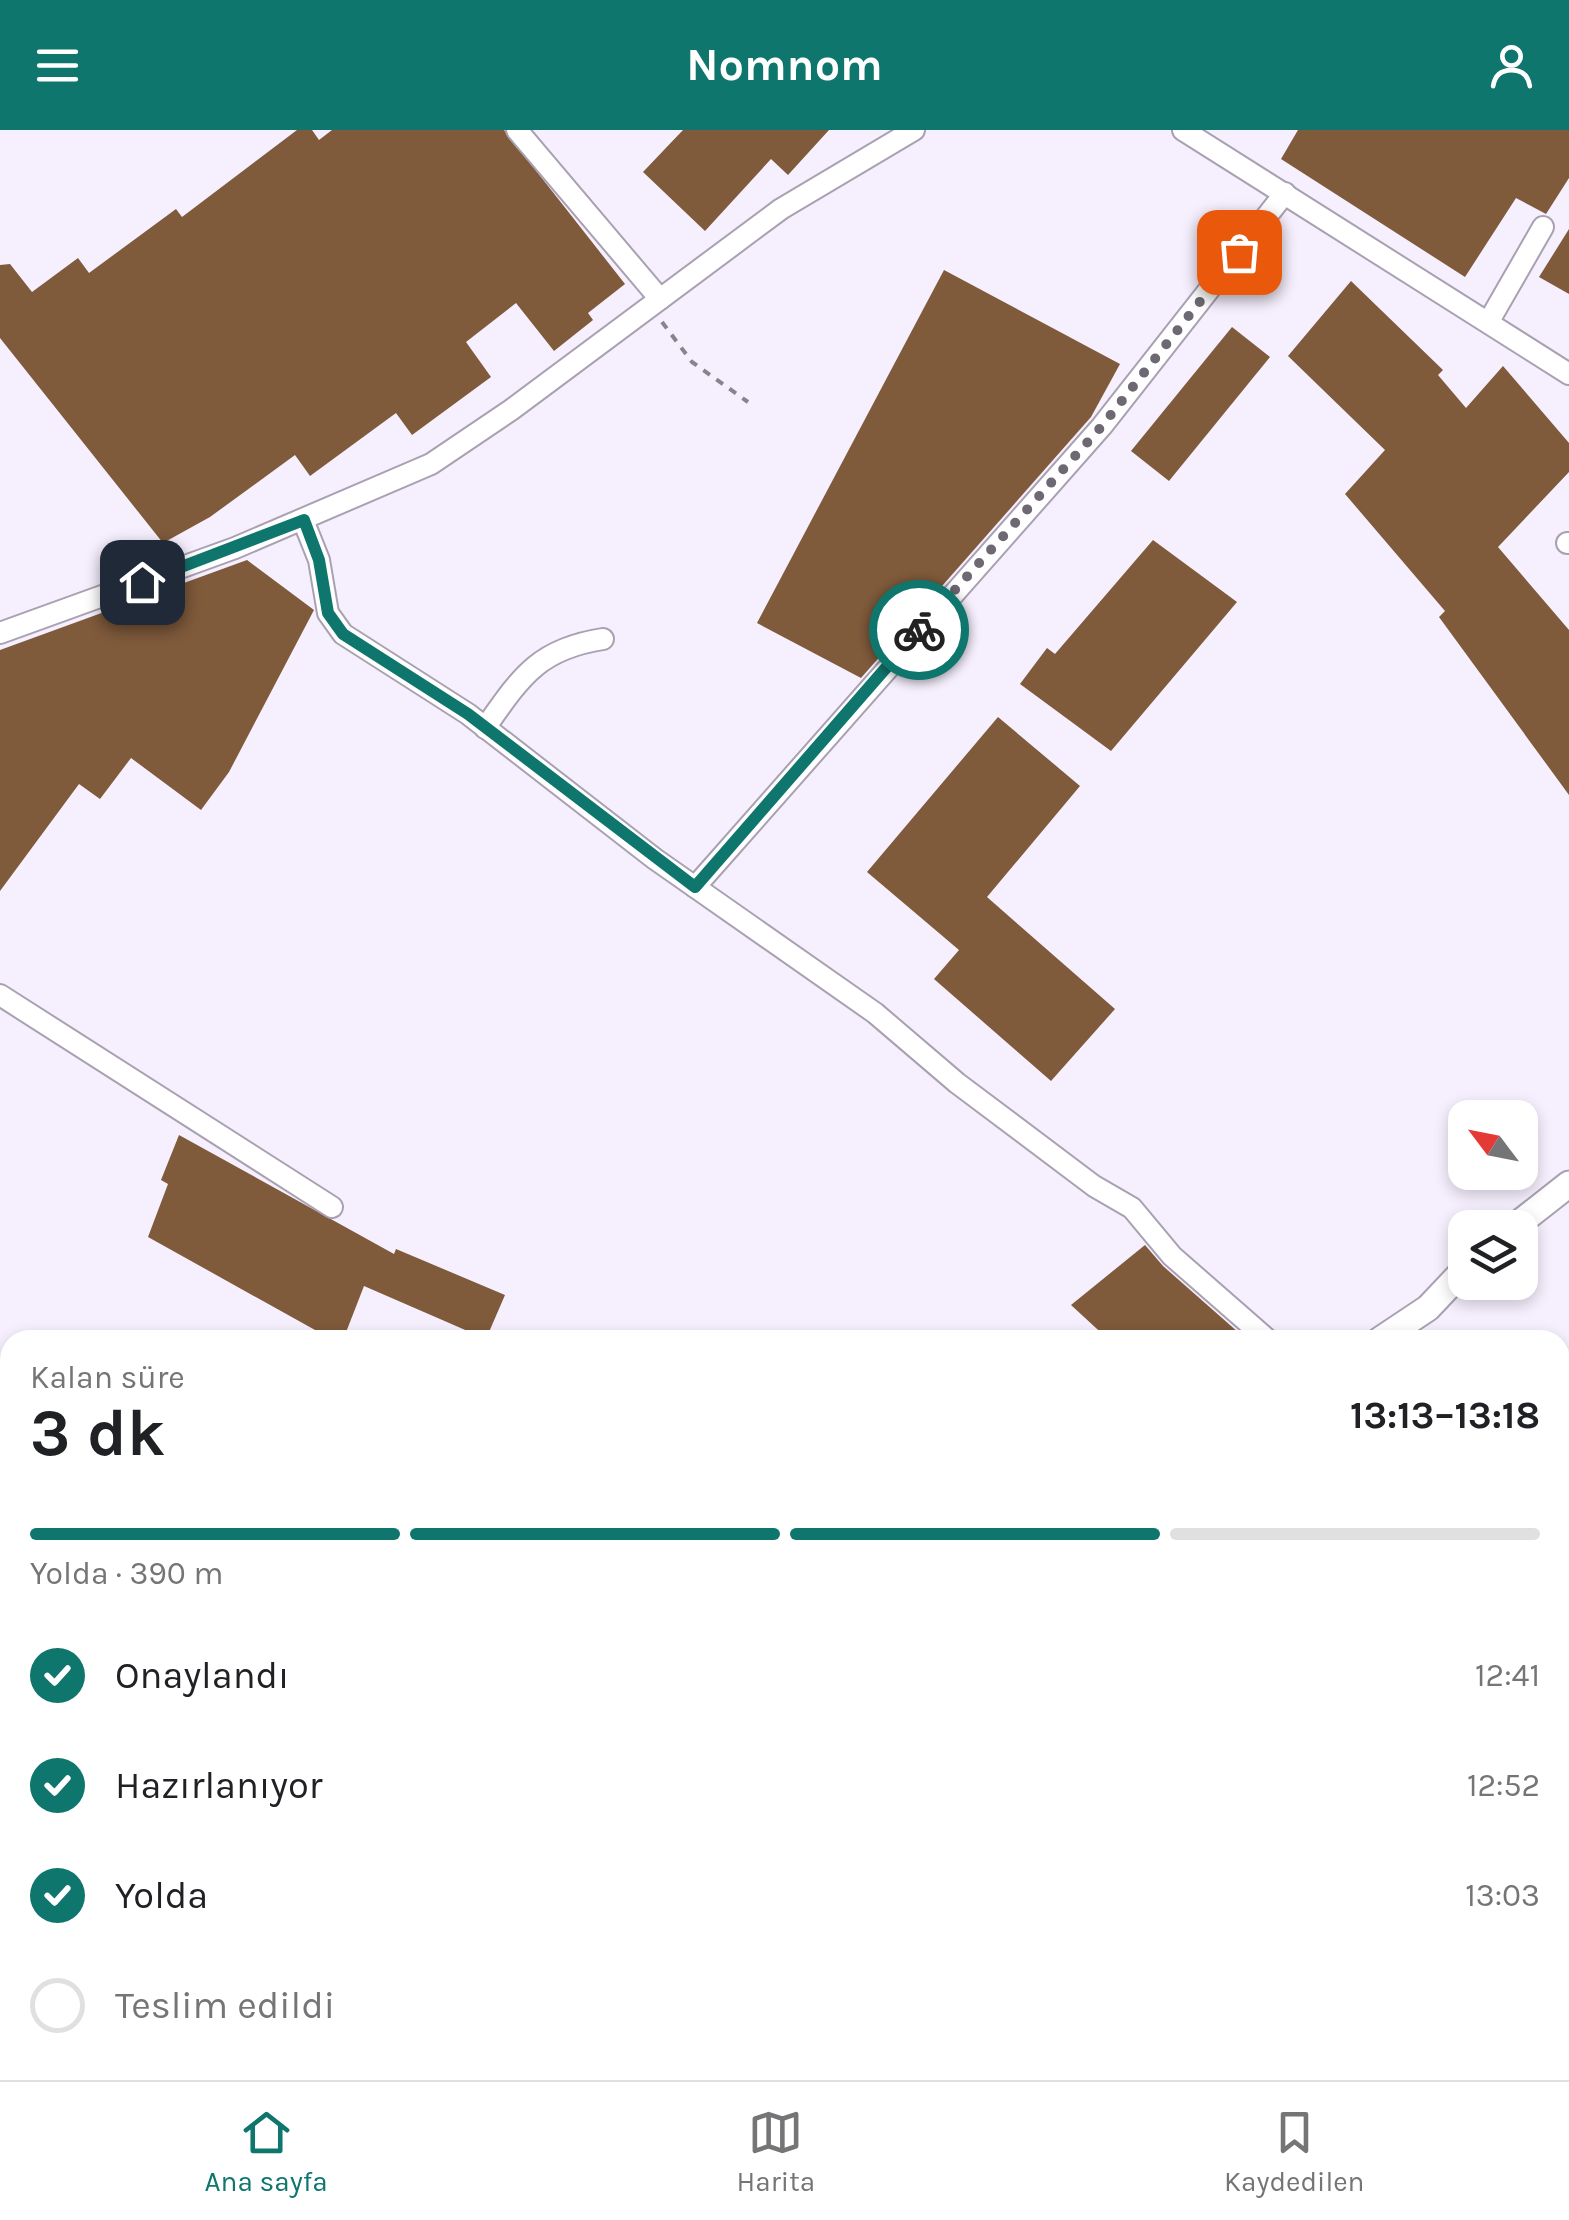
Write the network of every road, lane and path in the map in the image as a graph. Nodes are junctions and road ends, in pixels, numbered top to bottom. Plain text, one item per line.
1 (517, 130) edge
2 (914, 130) edge
3 (1183, 130) edge
4 (1284, 193) junction
5 (1543, 227) dead end
6 (655, 303) junction
7 (1489, 321) junction
8 (1569, 374) edge
9 (748, 402) dead end
10 (304, 520) junction
11 (0, 633) edge
12 (603, 639) dead end
13 (485, 728) junction
14 (695, 887) junction
15 (0, 995) edge
16 (1569, 1184) edge
17 (332, 1207) dead end
18 (1536, 1210) edge
19 (1448, 1287) edge
20 (1257, 1330) edge
21 (1395, 1330) edge

1 - 6 street
2 - 6 street
3 - 4 street
4 - 7 street
4 - 14 street
5 - 7 street
6 - 9 path
6 - 10 street
7 - 8 street
10 - 11 street
10 - 13 street
12 - 13 street
13 - 14 street
14 - 20 street
15 - 17 street
16 - 18 street
19 - 21 street

